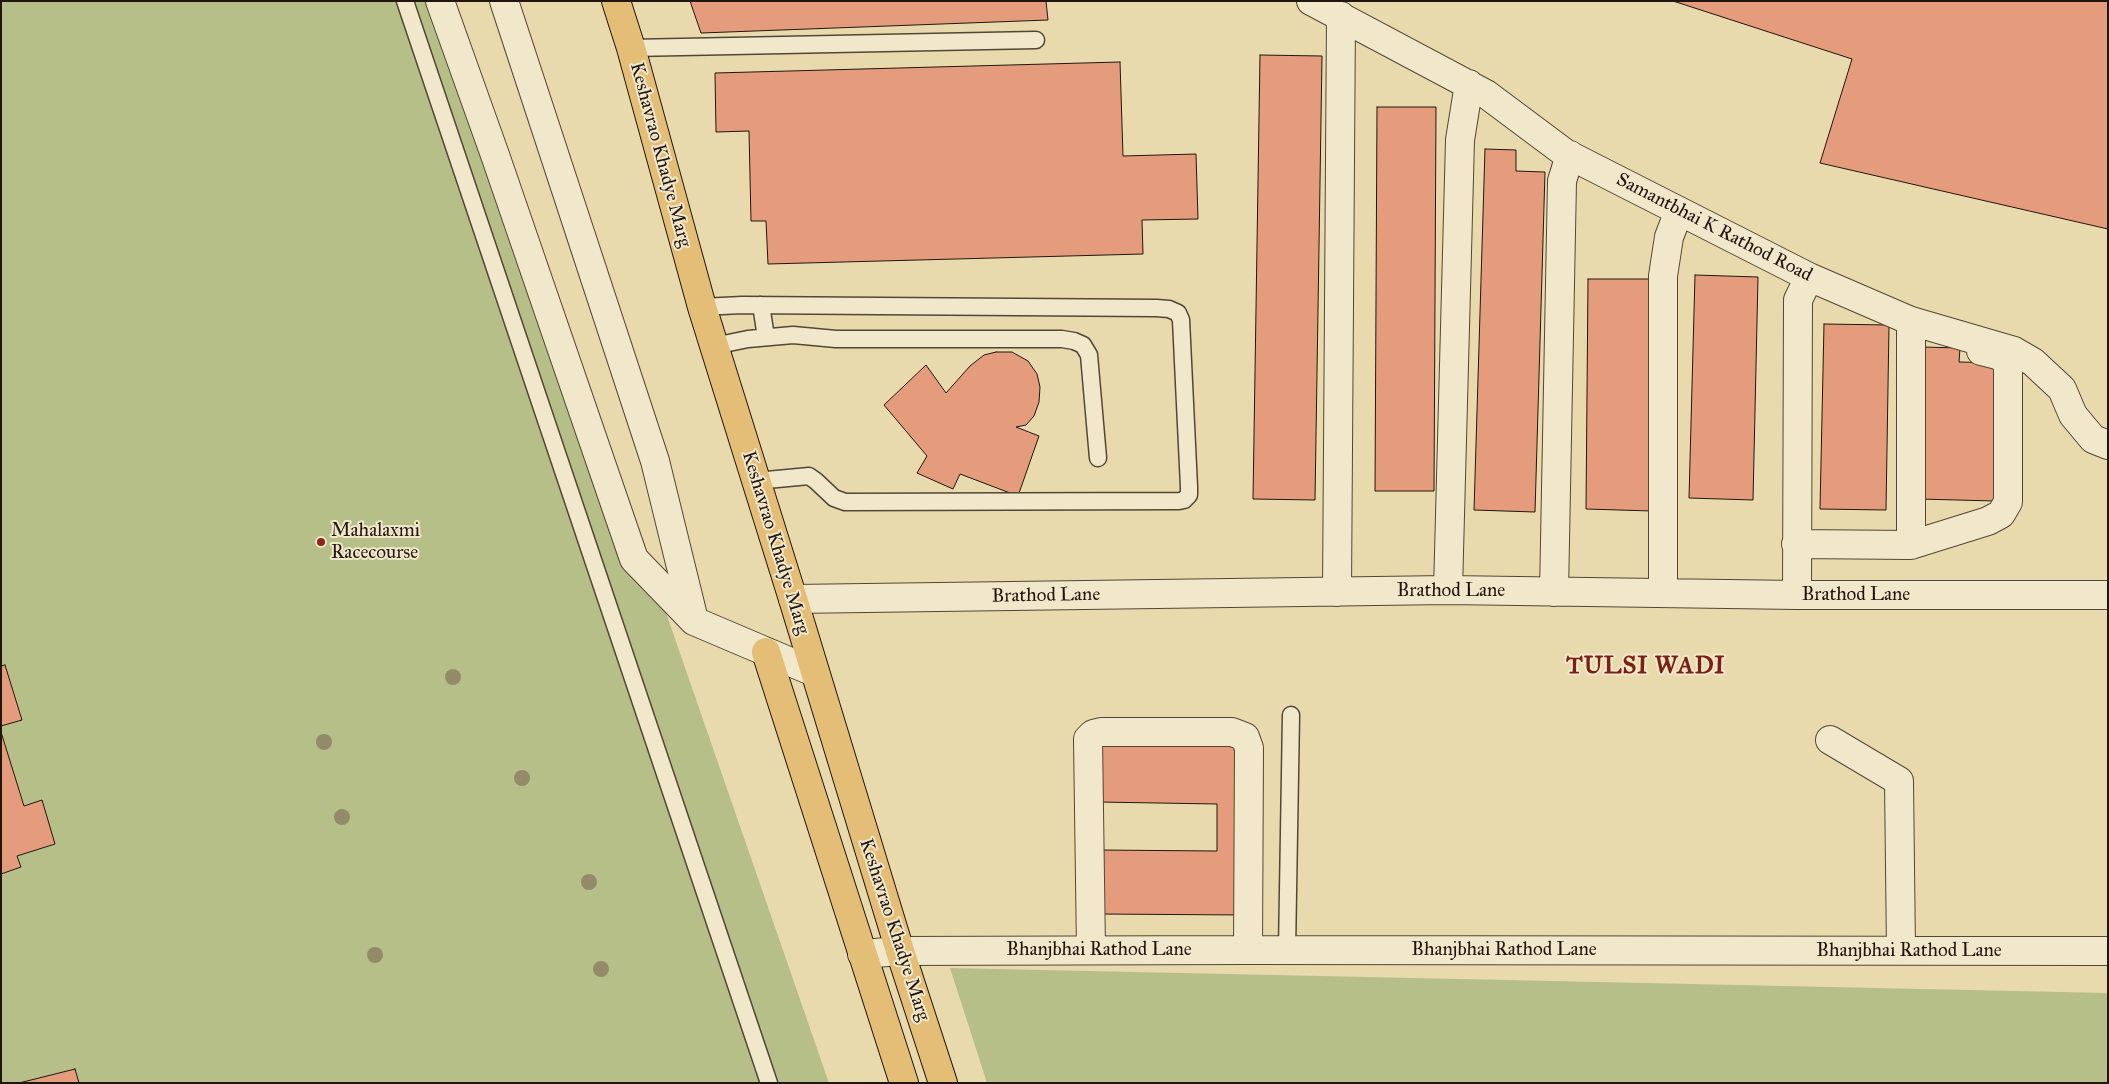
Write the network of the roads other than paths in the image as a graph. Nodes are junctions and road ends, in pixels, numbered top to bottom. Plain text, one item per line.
1 (405, 1) edge
2 (440, 1) edge
3 (504, 1) edge
4 (616, 1) edge
5 (1311, 1) edge
6 (1341, 16) junction
7 (1036, 40) dead end
8 (631, 48) junction
9 (1469, 84) junction
10 (1570, 155) junction
11 (1679, 211) junction
12 (1809, 277) junction
13 (761, 305) junction
14 (702, 307) junction
15 (1911, 329) junction
16 (766, 337) junction
17 (714, 346) junction
18 (2108, 445) edge
19 (1098, 458) dead end
20 (756, 481) junction
21 (1796, 544) junction
22 (1911, 545) junction
23 (1448, 590) junction
24 (1337, 592) junction
25 (1554, 592) junction
26 (1663, 594) junction
27 (1796, 595) junction
28 (2108, 596) edge
29 (794, 599) junction
30 (694, 621) junction
31 (766, 652) junction
32 (814, 672) junction
33 (1291, 714) dead end
34 (1830, 740) dead end
35 (1091, 950) junction
36 (1248, 950) junction
37 (1287, 950) junction
38 (1901, 951) junction
39 (2108, 951) edge
40 (900, 952) junction
41 (862, 954) junction
42 (768, 1083) edge
43 (904, 1083) edge
44 (943, 1083) edge

1 - 42 lane
2 - 30 street
3 - 30 street
4 - 8 main road, Keshavrao Khadye Marg
5 - 6 street, Samantbhai K Rathod Road
6 - 9 street, Samantbhai K Rathod Road
6 - 24 street
7 - 8 lane
8 - 14 main road, Keshavrao Khadye Marg
9 - 10 street, Samantbhai K Rathod Road
9 - 23 street
10 - 11 street, Samantbhai K Rathod Road
10 - 25 street
11 - 12 street, Samantbhai K Rathod Road
11 - 26 street
12 - 15 street, Samantbhai K Rathod Road
12 - 21 street
13 - 14 lane
13 - 16 lane
13 - 20 lane
14 - 17 main road, Keshavrao Khadye Marg
15 - 18 street, Samantbhai K Rathod Road
15 - 22 street
15 - 22 street
16 - 17 lane
16 - 19 lane
17 - 20 main road, Keshavrao Khadye Marg
20 - 29 main road, Keshavrao Khadye Marg
21 - 22 street
21 - 27 street
23 - 24 street, Brathod Lane
23 - 25 street, Brathod Lane
24 - 29 street, Brathod Lane
25 - 26 street, Brathod Lane
26 - 27 street, Brathod Lane
27 - 28 street, Brathod Lane
29 - 32 main road, Keshavrao Khadye Marg
30 - 31 street
31 - 32 street
31 - 41 main road, Keshavrao Khadye Marg
32 - 40 main road, Keshavrao Khadye Marg
33 - 37 lane
34 - 38 street
35 - 36 street, Bhanjbhai Rathod Lane
35 - 36 street
35 - 40 street, Bhanjbhai Rathod Lane
36 - 37 street, Bhanjbhai Rathod Lane
37 - 38 street, Bhanjbhai Rathod Lane
38 - 39 street, Bhanjbhai Rathod Lane
40 - 41 street, Bhanjbhai Rathod Lane
40 - 44 main road, Keshavrao Khadye Marg
41 - 43 main road, Keshavrao Khadye Marg

